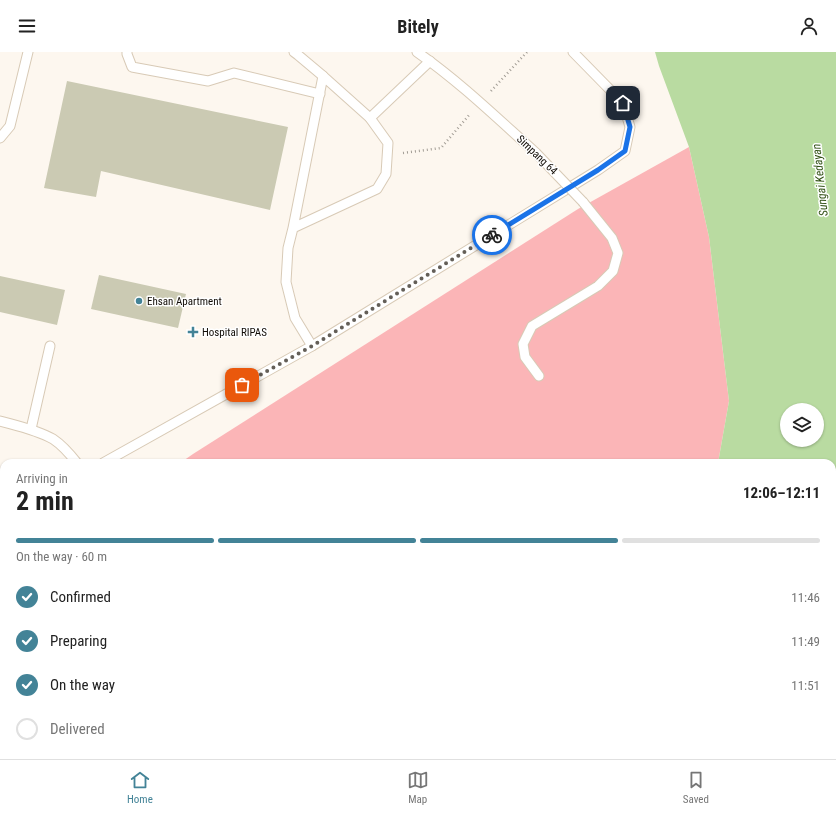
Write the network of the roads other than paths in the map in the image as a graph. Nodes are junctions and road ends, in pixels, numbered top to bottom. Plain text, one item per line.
1 (28, 52) edge
2 (127, 52) edge
3 (294, 52) edge
4 (417, 52) edge
5 (573, 52) edge
6 (430, 61) junction
7 (323, 76) junction
8 (320, 94) junction
9 (370, 118) junction
10 (0, 138) edge
11 (293, 228) junction
12 (50, 346) dead end
13 (312, 346) junction
14 (539, 376) dead end
15 (0, 421) edge
16 (31, 429) junction
17 (74, 459) edge
18 (110, 459) edge

1 - 10 lane
2 - 8 lane
3 - 7 lane
4 - 6 lane, Simpang 64
5 - 13 lane
6 - 9 lane
6 - 14 lane, Simpang 64, bridge
7 - 8 lane
7 - 9 lane
8 - 11 lane
9 - 11 lane
11 - 13 lane
12 - 16 lane
13 - 18 lane
15 - 16 lane
16 - 17 lane

